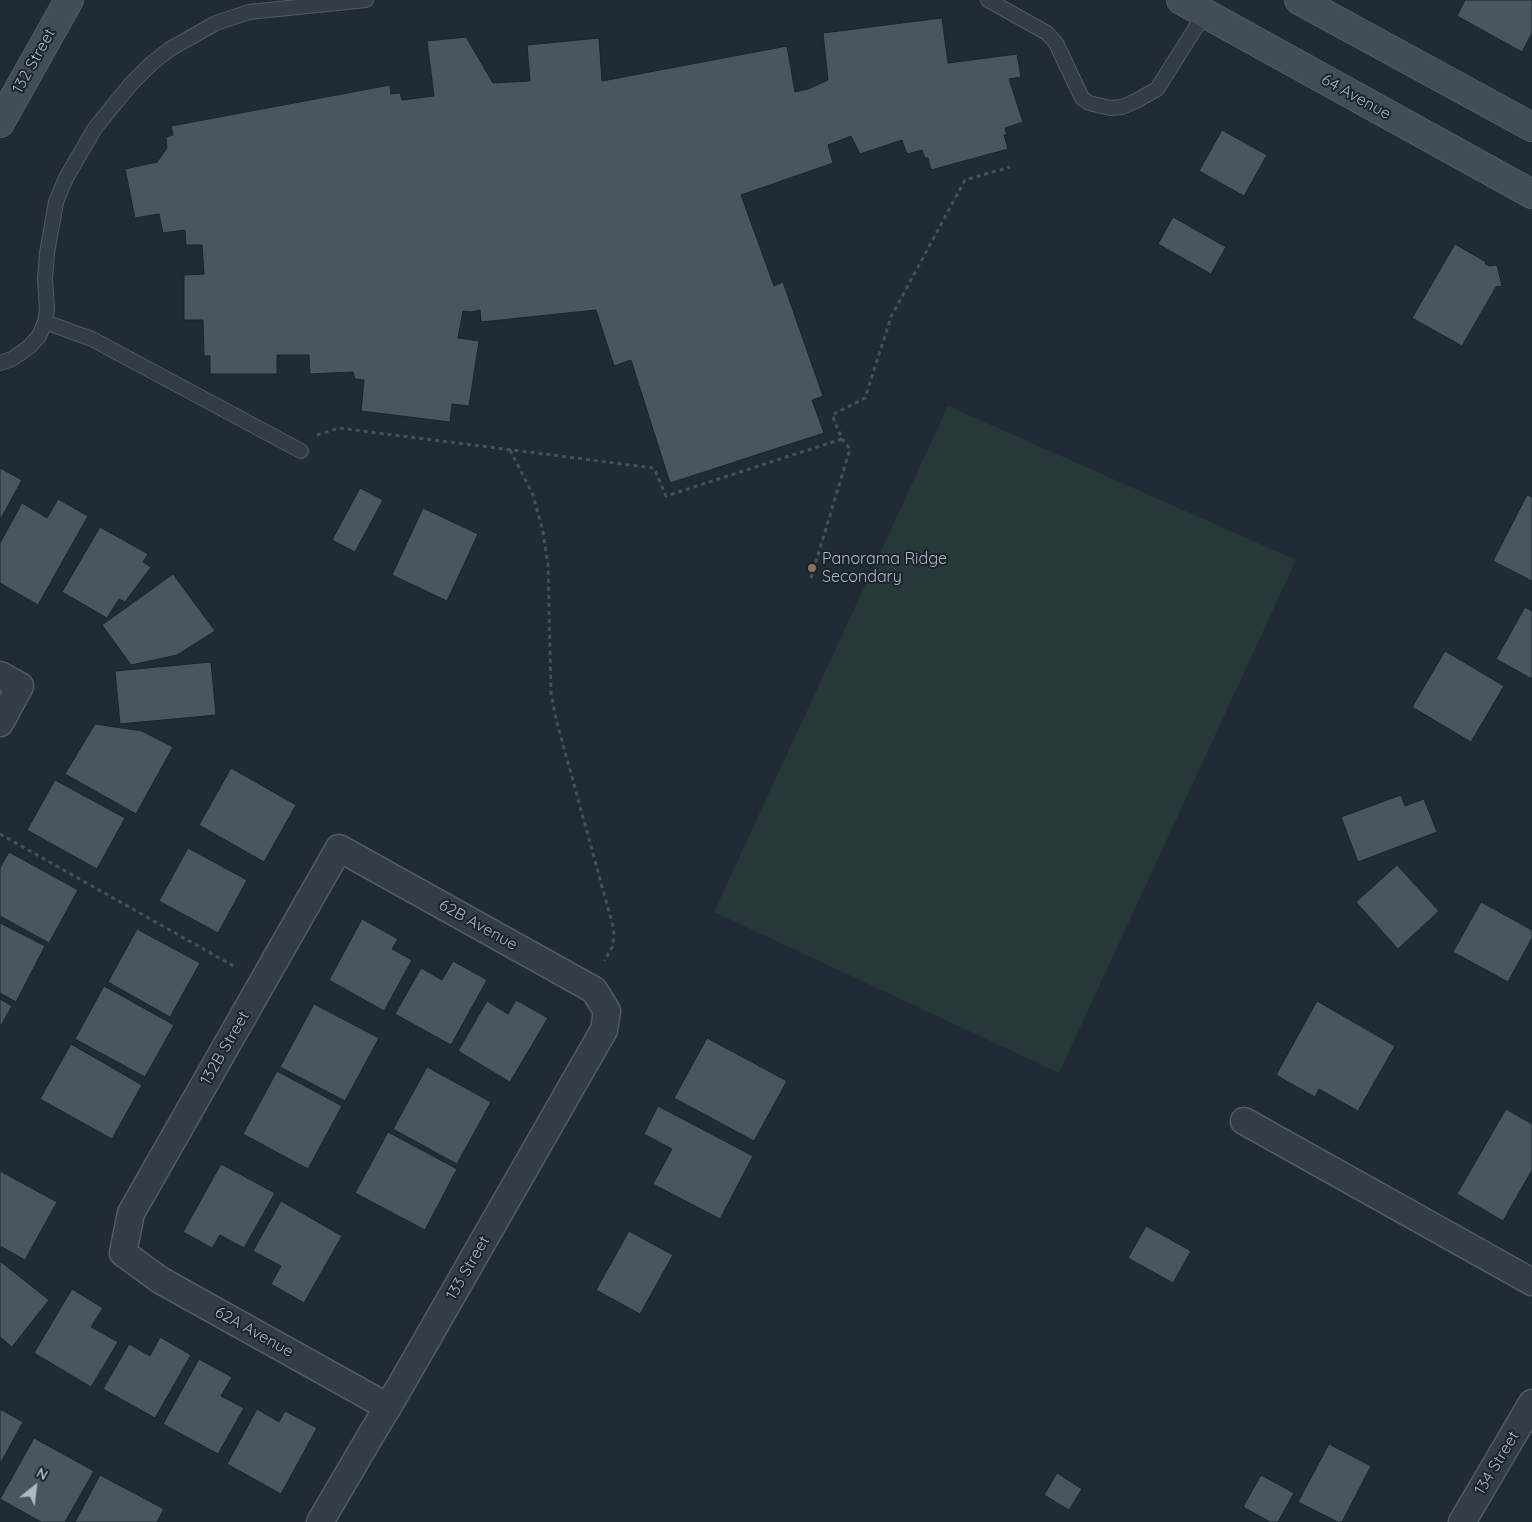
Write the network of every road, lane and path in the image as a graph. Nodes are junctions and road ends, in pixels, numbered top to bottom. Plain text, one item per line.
1 (69, 0) edge
2 (366, 0) edge
3 (988, 0) edge
4 (1181, 0) edge
5 (1299, 0) edge
6 (1205, 13) junction
7 (0, 123) edge
8 (1532, 127) edge
9 (1010, 167) dead end
10 (1532, 194) edge
11 (45, 322) junction
12 (0, 363) edge
13 (842, 439) junction
14 (288, 444) junction
15 (510, 450) junction
16 (301, 451) dead end
17 (811, 578) dead end
18 (10, 680) edge
19 (0, 723) edge
20 (0, 834) edge
21 (339, 848) joint
22 (600, 966) dead end
23 (242, 971) dead end
24 (607, 1011) joint
25 (1244, 1121) dead end
26 (123, 1253) joint
27 (1532, 1282) edge
28 (1532, 1403) edge
29 (388, 1407) junction
30 (320, 1522) edge
31 (1462, 1522) edge

1 - 7 main road, 132 Street
2 - 11 lane
3 - 6 lane
4 - 6 main road, 64 Avenue
5 - 8 main road
6 - 10 main road, 64 Avenue
9 - 13 path
11 - 12 lane
11 - 14 lane
13 - 15 path
13 - 17 path
14 - 15 path
14 - 16 lane
15 - 22 path
18 - 19 street
20 - 23 path
21 - 24 street, 62B Avenue
21 - 26 street, 132B Street
24 - 29 street, 133 Street
25 - 27 street
26 - 29 street, 62A Avenue
28 - 31 street, 134 Street
29 - 30 street, 133 Street

